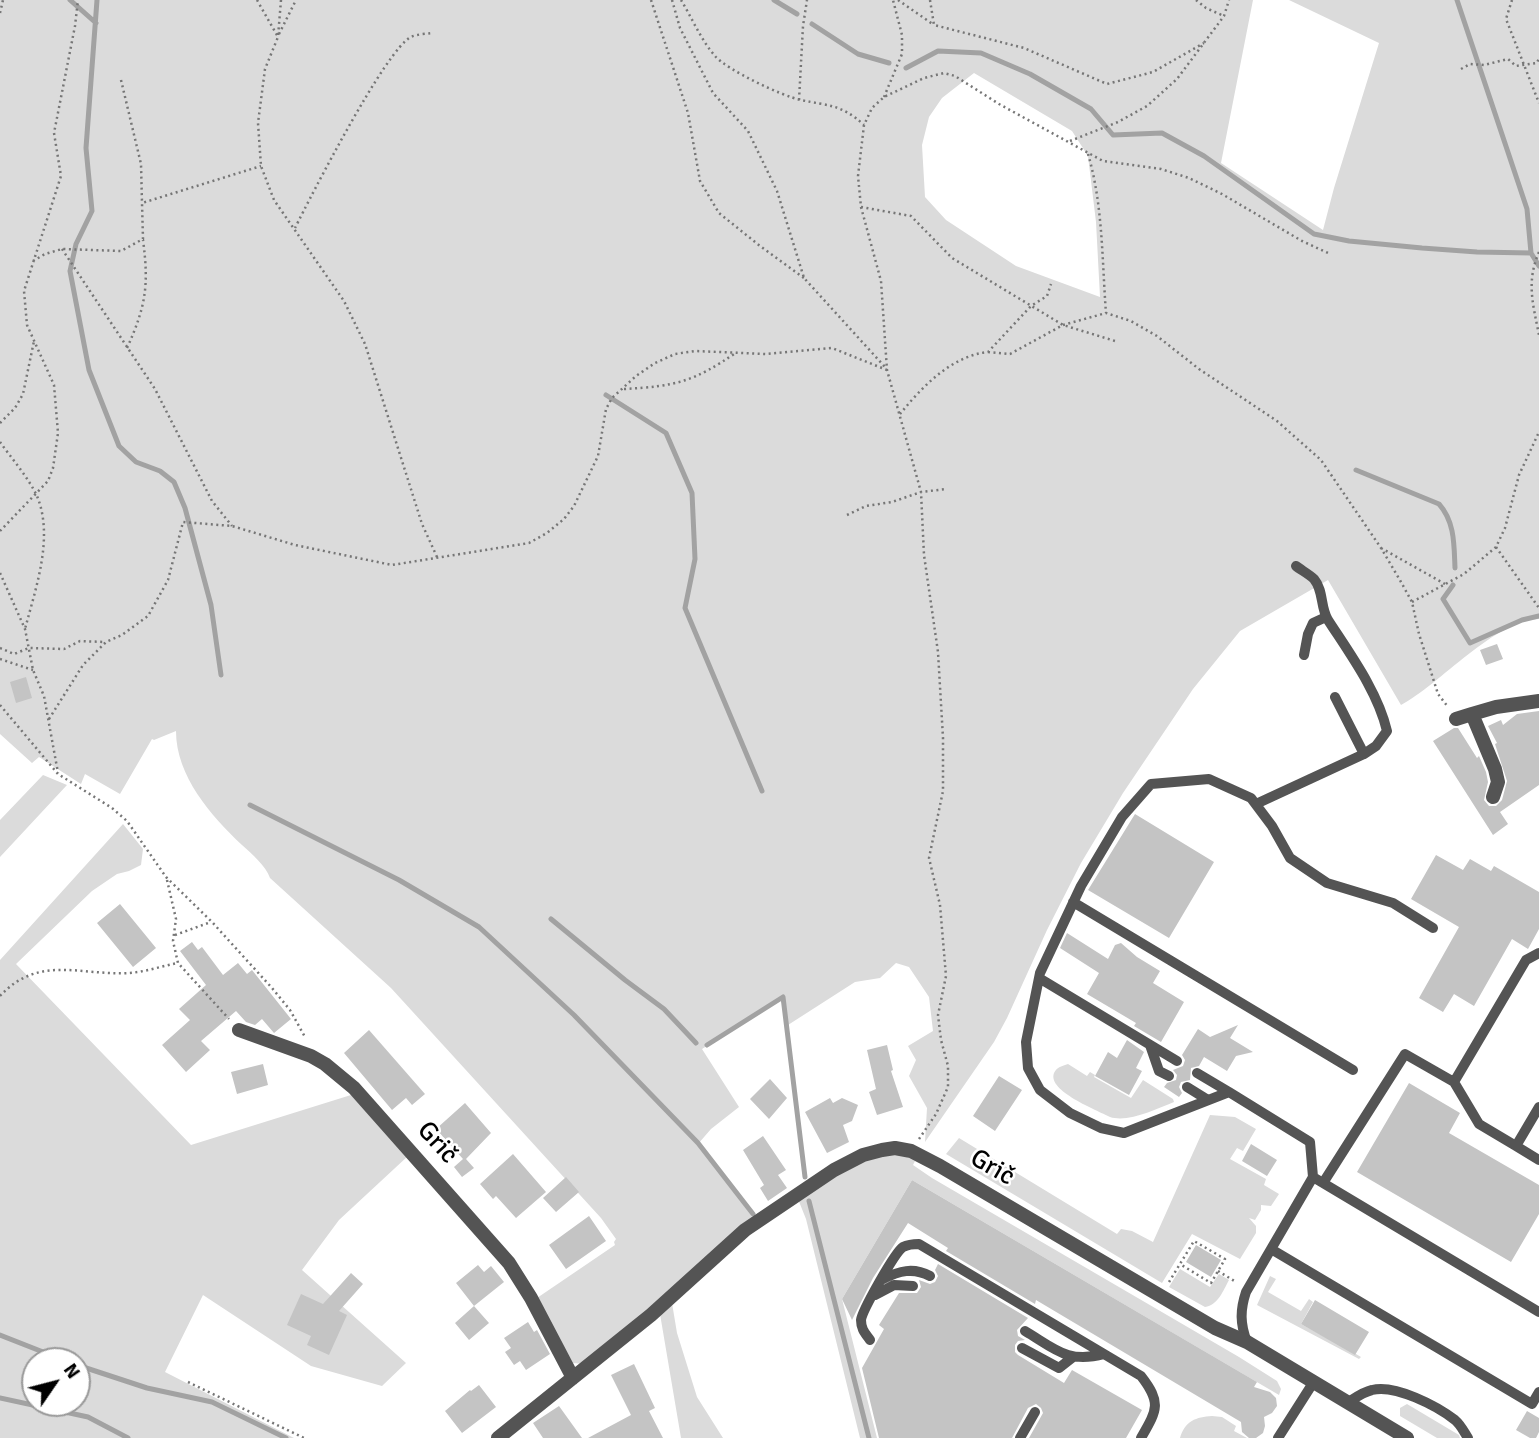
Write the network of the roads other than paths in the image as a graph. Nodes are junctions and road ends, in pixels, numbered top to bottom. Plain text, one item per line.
1 (1296, 566) dead end
2 (1326, 617) junction
3 (1304, 654) dead end
4 (1335, 697) dead end
5 (1539, 701) edge
6 (1472, 715) junction
7 (1456, 719) road end
8 (1364, 754) junction
9 (1493, 797) dead end
10 (1256, 804) junction
11 (1073, 902) junction
12 (1433, 928) dead end
13 (1539, 953) edge
14 (1039, 978) junction
15 (239, 1030) road end
16 (1150, 1045) junction
17 (1177, 1060) dead end
18 (1353, 1070) dead end
19 (1197, 1073) dead end
20 (1169, 1076) dead end
21 (1454, 1082) junction
22 (1187, 1087) dead end
23 (1229, 1093) junction
24 (1208, 1100) junction
25 (1539, 1107) edge
26 (1516, 1146) junction
27 (1539, 1160) edge
28 (1318, 1180) junction
29 (1271, 1249) junction
30 (930, 1276) dead end
31 (883, 1279) junction
32 (913, 1286) dead end
33 (870, 1298) junction
34 (1539, 1312) edge
35 (1025, 1331) dead end
36 (870, 1340) dead end
37 (1247, 1342) junction
38 (1022, 1348) dead end
39 (1104, 1354) junction
40 (1073, 1357) junction
41 (1059, 1368) junction
42 (573, 1378) junction
43 (1052, 1380) dead end
44 (1313, 1383) junction
45 (1539, 1392) edge
46 (1347, 1403) junction
47 (1536, 1406) edge
48 (1035, 1412) dead end
49 (1017, 1436) edge
50 (498, 1438) edge
51 (1141, 1438) edge
52 (1278, 1438) edge
53 (1407, 1438) edge
54 (1468, 1438) edge

1 - 2 lane
2 - 3 lane
2 - 8 lane
4 - 8 lane
5 - 6 street
6 - 7 street
6 - 9 street
8 - 10 lane
10 - 11 lane
10 - 12 lane
11 - 14 lane
11 - 18 lane
13 - 21 lane
14 - 16 lane
14 - 24 lane
15 - 42 street, Grič
16 - 17 lane
16 - 20 lane
19 - 23 lane
21 - 26 lane
21 - 28 lane
22 - 24 lane
23 - 24 lane
23 - 28 lane
25 - 26 lane
26 - 27 lane
28 - 29 lane
28 - 34 lane
29 - 37 lane
29 - 47 lane
30 - 31 lane
31 - 33 lane
31 - 39 lane
32 - 33 lane
33 - 36 lane
35 - 40 lane
37 - 42 street, Grič
37 - 44 street, Grič
38 - 41 lane
39 - 40 lane
39 - 51 lane
40 - 41 lane
41 - 43 lane
42 - 50 street, Grič
44 - 46 street, Grič
44 - 52 lane
45 - 47 lane
46 - 53 street, Grič
46 - 54 lane
48 - 49 lane

